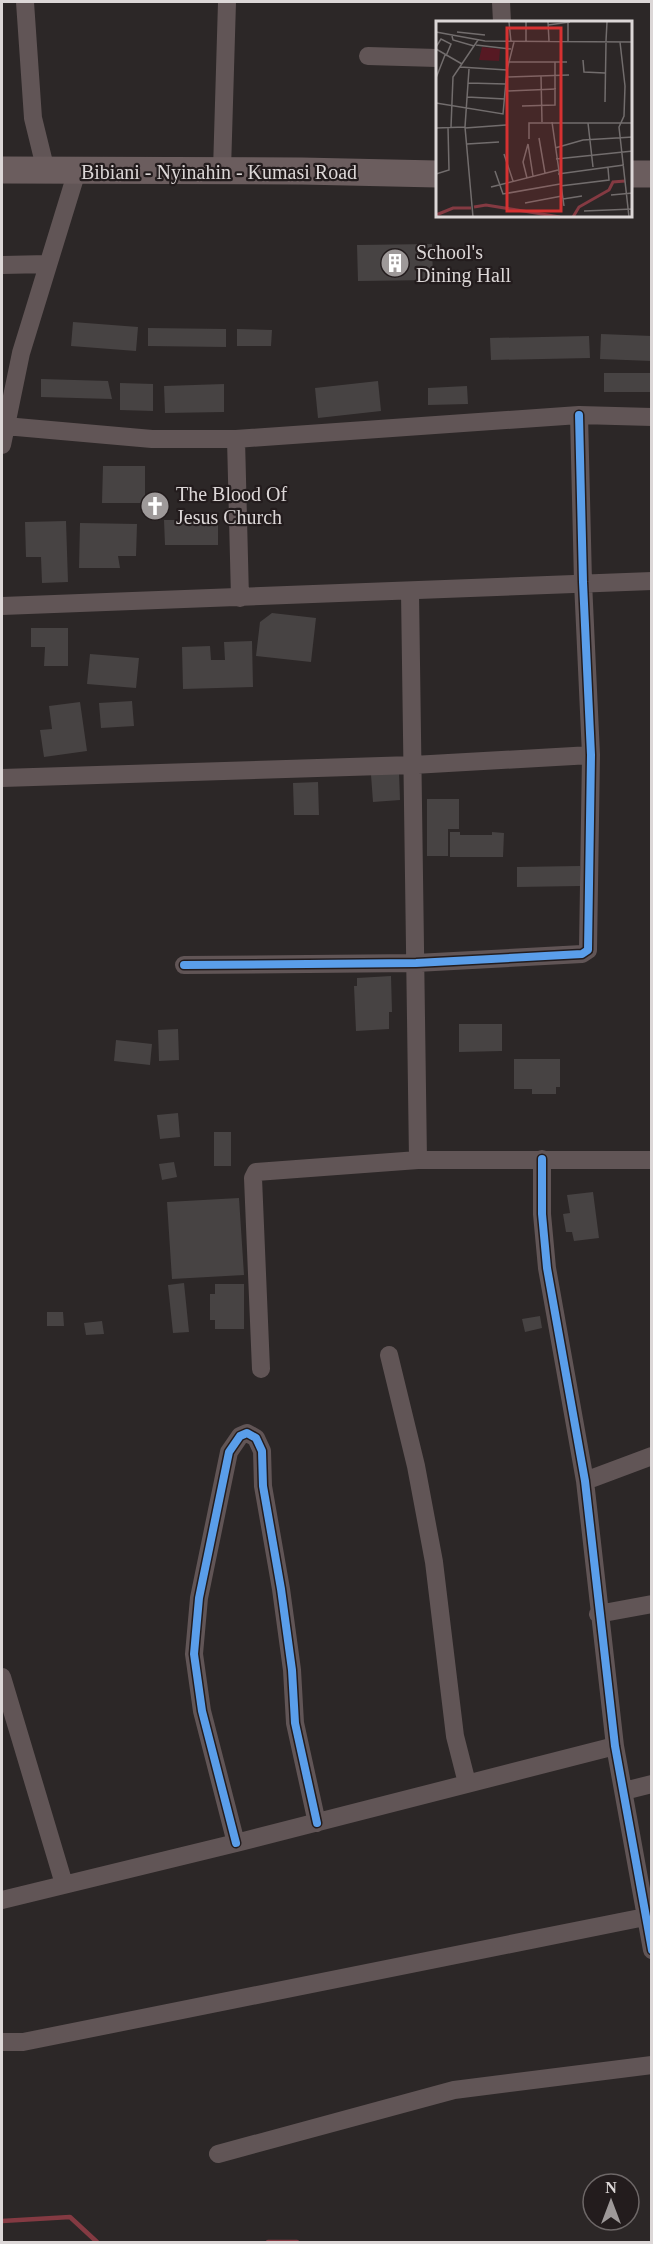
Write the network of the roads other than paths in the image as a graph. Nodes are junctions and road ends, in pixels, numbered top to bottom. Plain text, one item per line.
1 (25, 2) edge
2 (227, 2) edge
3 (501, 2) edge
4 (502, 21) edge
5 (368, 56) dead end
6 (436, 58) edge
7 (2, 170) edge
8 (222, 170) junction
9 (46, 171) junction
10 (77, 171) junction
11 (436, 174) edge
12 (632, 174) edge
13 (651, 174) edge
14 (48, 264) junction
15 (2, 265) edge
16 (579, 415) junction
17 (651, 417) edge
18 (5, 426) junction
19 (236, 439) junction
20 (2, 445) edge
21 (651, 581) edge
22 (583, 582) junction
23 (410, 591) junction
24 (240, 598) junction
25 (2, 606) edge
26 (591, 756) junction
27 (413, 765) junction
28 (2, 778) edge
29 (416, 963) junction
30 (184, 964) dead end
31 (542, 1159) junction
32 (418, 1160) junction
33 (651, 1160) edge
34 (389, 1355) dead end
35 (261, 1369) dead end
36 (651, 1456) edge
37 (585, 1481) junction
38 (651, 1604) edge
39 (598, 1614) junction
40 (2, 1677) edge
41 (615, 1746) junction
42 (467, 1783) junction
43 (651, 1784) edge
44 (624, 1791) junction
45 (317, 1822) junction
46 (236, 1843) junction
47 (64, 1884) junction
48 (2, 1900) edge
49 (645, 1917) junction
50 (651, 1947) edge
51 (2, 2042) edge
52 (651, 2065) edge
53 (218, 2154) dead end

1 - 9 street
2 - 8 street
3 - 4 street
5 - 6 street
7 - 9 main road, Bibiani - Nyinahin - Kumasi Road
8 - 10 main road, Bibiani - Nyinahin - Kumasi Road
8 - 11 main road, Bibiani - Nyinahin - Kumasi Road
9 - 10 main road, Bibiani - Nyinahin - Kumasi Road
10 - 14 street
12 - 13 main road
14 - 15 street
14 - 18 street
16 - 17 street
16 - 19 street
16 - 22 street
18 - 19 street
18 - 20 street
19 - 24 street
21 - 22 street
22 - 23 street
22 - 26 street
23 - 24 street
23 - 27 street
24 - 25 street
26 - 27 street
26 - 29 street
27 - 28 street
27 - 29 street
29 - 30 street
29 - 32 street
31 - 32 street
31 - 33 street
31 - 37 street
32 - 35 street
34 - 42 street
36 - 37 street
37 - 39 street
38 - 39 street
39 - 41 street
40 - 47 street
41 - 42 street
41 - 44 street
42 - 45 street
43 - 44 street
44 - 49 street
45 - 46 street
45 - 46 street
46 - 47 street
47 - 48 street
49 - 50 street
49 - 51 street
52 - 53 street

